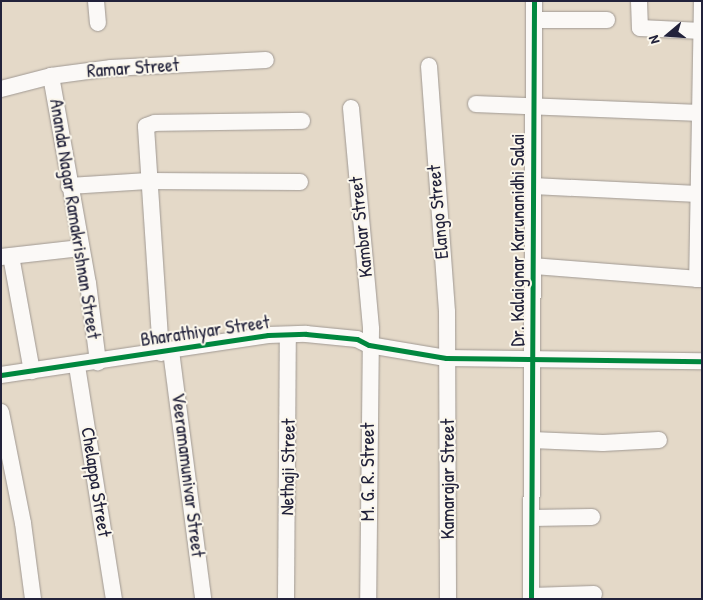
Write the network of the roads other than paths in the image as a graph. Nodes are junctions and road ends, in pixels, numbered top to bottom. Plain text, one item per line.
1 (96, 1) edge
2 (534, 1) edge
3 (639, 1) edge
4 (702, 1) edge
5 (534, 20) junction
6 (607, 20) dead end
7 (98, 23) dead end
8 (702, 31) edge
9 (266, 60) dead end
10 (429, 66) dead end
11 (51, 76) junction
12 (1, 88) edge
13 (476, 104) dead end
14 (534, 106) junction
15 (351, 108) dead end
16 (699, 113) junction
17 (302, 121) dead end
18 (148, 181) junction
19 (300, 182) dead end
20 (69, 186) junction
21 (533, 186) junction
22 (698, 194) junction
23 (80, 248) junction
24 (6, 257) edge
25 (533, 266) junction
26 (699, 279) edge
27 (288, 335) junction
28 (369, 345) junction
29 (166, 352) junction
30 (446, 358) junction
31 (532, 359) junction
32 (702, 361) edge
33 (98, 362) junction
34 (77, 366) junction
35 (32, 371) junction
36 (1, 375) edge
37 (1, 412) edge
38 (532, 440) junction
39 (659, 440) dead end
40 (592, 517) dead end
41 (531, 518) junction
42 (594, 594) dead end
43 (531, 597) edge
44 (33, 599) edge
45 (114, 599) edge
46 (203, 599) edge
47 (286, 599) edge
48 (368, 599) edge
49 (448, 599) edge

1 - 7 street
2 - 5 street, Dr. Kalaignar Karunanidhi Salai
3 - 8 street
4 - 8 street
5 - 6 street
5 - 14 street, Dr. Kalaignar Karunanidhi Salai
8 - 16 street
9 - 11 street, Ramar Street
10 - 30 street, Elango Street
11 - 12 street, Ramar Street
11 - 20 street, Ananda Nagar Ramakrishnan Street
13 - 14 street
14 - 16 street
14 - 21 street, Dr. Kalaignar Karunanidhi Salai
15 - 28 street, Kambar Street
16 - 22 street
17 - 18 street, Veeramamunivar Street
18 - 19 street
18 - 20 street
18 - 29 street, Veeramamunivar Street
20 - 23 street, Ananda Nagar Ramakrishnan Street
21 - 22 street
21 - 25 street, Dr. Kalaignar Karunanidhi Salai
22 - 26 street
23 - 24 street
23 - 33 street, Ananda Nagar Ramakrishnan Street
24 - 35 street
25 - 26 street
25 - 31 street, Dr. Kalaignar Karunanidhi Salai
27 - 28 street, Bharathiyar Street
27 - 29 street, Bharathiyar Street
27 - 47 street, Nethaji Street
28 - 30 street, Bharathiyar Street
28 - 48 street, M. G. R. Street
29 - 33 street, Bharathiyar Street
29 - 46 street, Veeramamunivar Street
30 - 31 street, Bharathiyar Street
30 - 49 street, Kamarajar Street
31 - 32 street, Bharathiyar Street
31 - 38 street, Dr. Kalaignar Karunanidhi Salai
33 - 34 street, Bharathiyar Street
34 - 35 street, Bharathiyar Street
34 - 45 street, Chelappa Street
35 - 36 street, Bharathiyar Street
37 - 44 street
38 - 39 street
38 - 41 street, Dr. Kalaignar Karunanidhi Salai
40 - 41 street
41 - 43 street, Dr. Kalaignar Karunanidhi Salai
42 - 43 street

